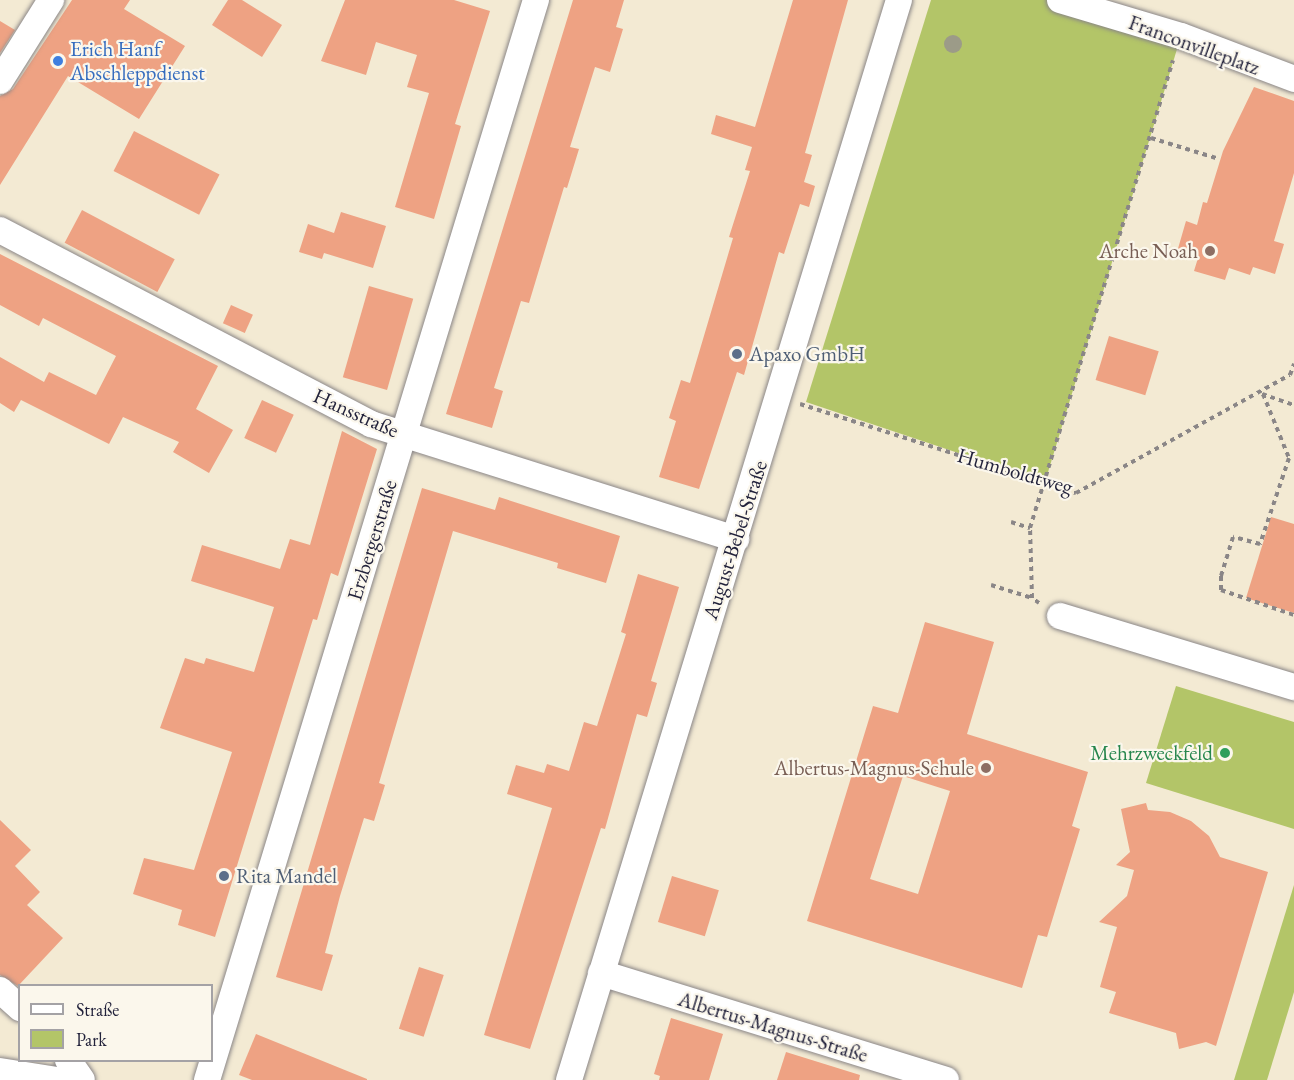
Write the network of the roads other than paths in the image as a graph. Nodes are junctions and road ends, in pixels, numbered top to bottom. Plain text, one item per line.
1 (51, 0) edge
2 (536, 0) edge
3 (899, 0) edge
4 (1060, 0) edge
5 (1294, 80) edge
6 (0, 81) edge
7 (0, 230) edge
8 (404, 434) junction
9 (736, 539) junction
10 (1060, 616) road end
11 (1294, 687) edge
12 (601, 974) junction
13 (0, 990) edge
14 (18, 1006) edge
15 (213, 1060) edge
16 (69, 1062) edge
17 (212, 1062) edge
18 (0, 1071) edge
19 (57, 1080) edge
20 (82, 1080) edge
21 (207, 1080) edge
22 (569, 1080) edge
23 (946, 1080) edge

1 - 6 street
2 - 8 street, Erzbergerstraße
3 - 9 street, August-Bebel-Straße
4 - 5 street, Franconvilleplatz
7 - 8 street, Hansstraße
8 - 9 street, Hansstraße
8 - 15 street, Erzbergerstraße
9 - 12 street, August-Bebel-Straße
10 - 11 street
12 - 22 street, August-Bebel-Straße
12 - 23 street, Albertus-Magnus-Straße
13 - 14 street
16 - 20 street
17 - 21 street, Erzbergerstraße
18 - 19 street

